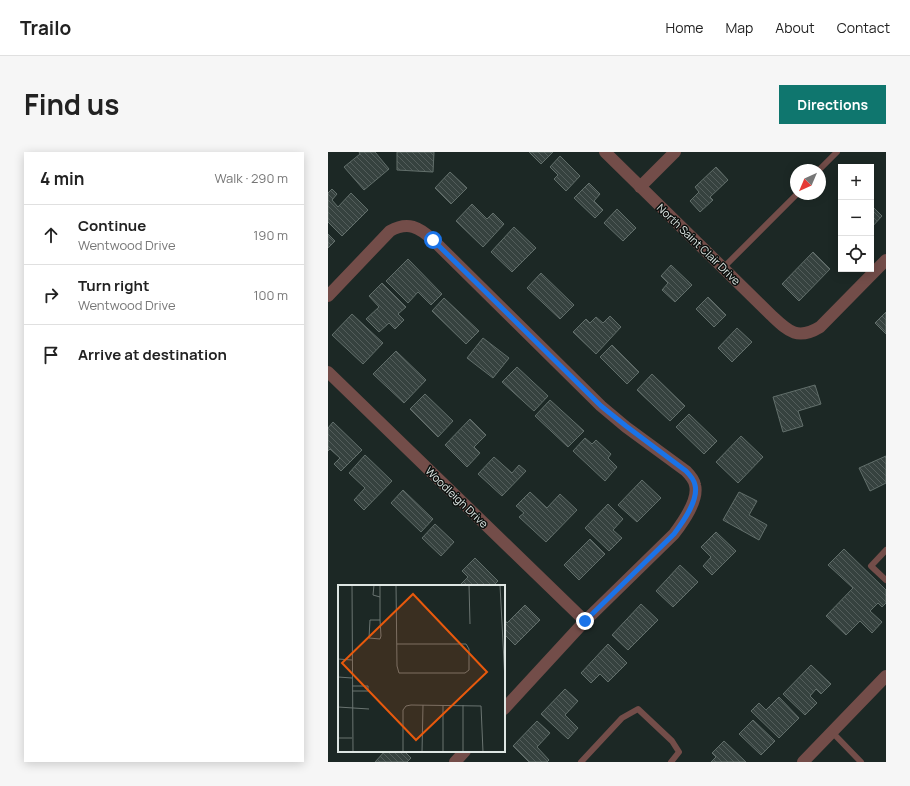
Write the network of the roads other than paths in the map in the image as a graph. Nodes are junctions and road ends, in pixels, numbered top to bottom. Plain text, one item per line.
1 (605, 152) edge
2 (675, 152) edge
3 (837, 152) edge
4 (825, 164) edge
5 (640, 187) junction
6 (791, 200) edge
7 (886, 260) edge
8 (723, 268) junction
9 (328, 296) edge
10 (328, 372) edge
11 (886, 550) edge
12 (886, 580) edge
13 (585, 621) junction
14 (886, 676) edge
15 (505, 708) edge
16 (832, 732) junction
17 (464, 752) edge
18 (455, 762) edge
19 (581, 762) edge
20 (671, 762) edge
21 (803, 762) edge
22 (861, 762) edge

1 - 5 street, North Saint Clair Drive
2 - 5 street
3 - 4 lane
5 - 8 street, North Saint Clair Drive
6 - 8 lane
7 - 8 street, North Saint Clair Drive
9 - 13 street
10 - 13 street, Woodleigh Drive
11 - 12 lane
13 - 15 street
14 - 16 street
16 - 21 street
16 - 22 lane
17 - 18 street
19 - 20 lane

